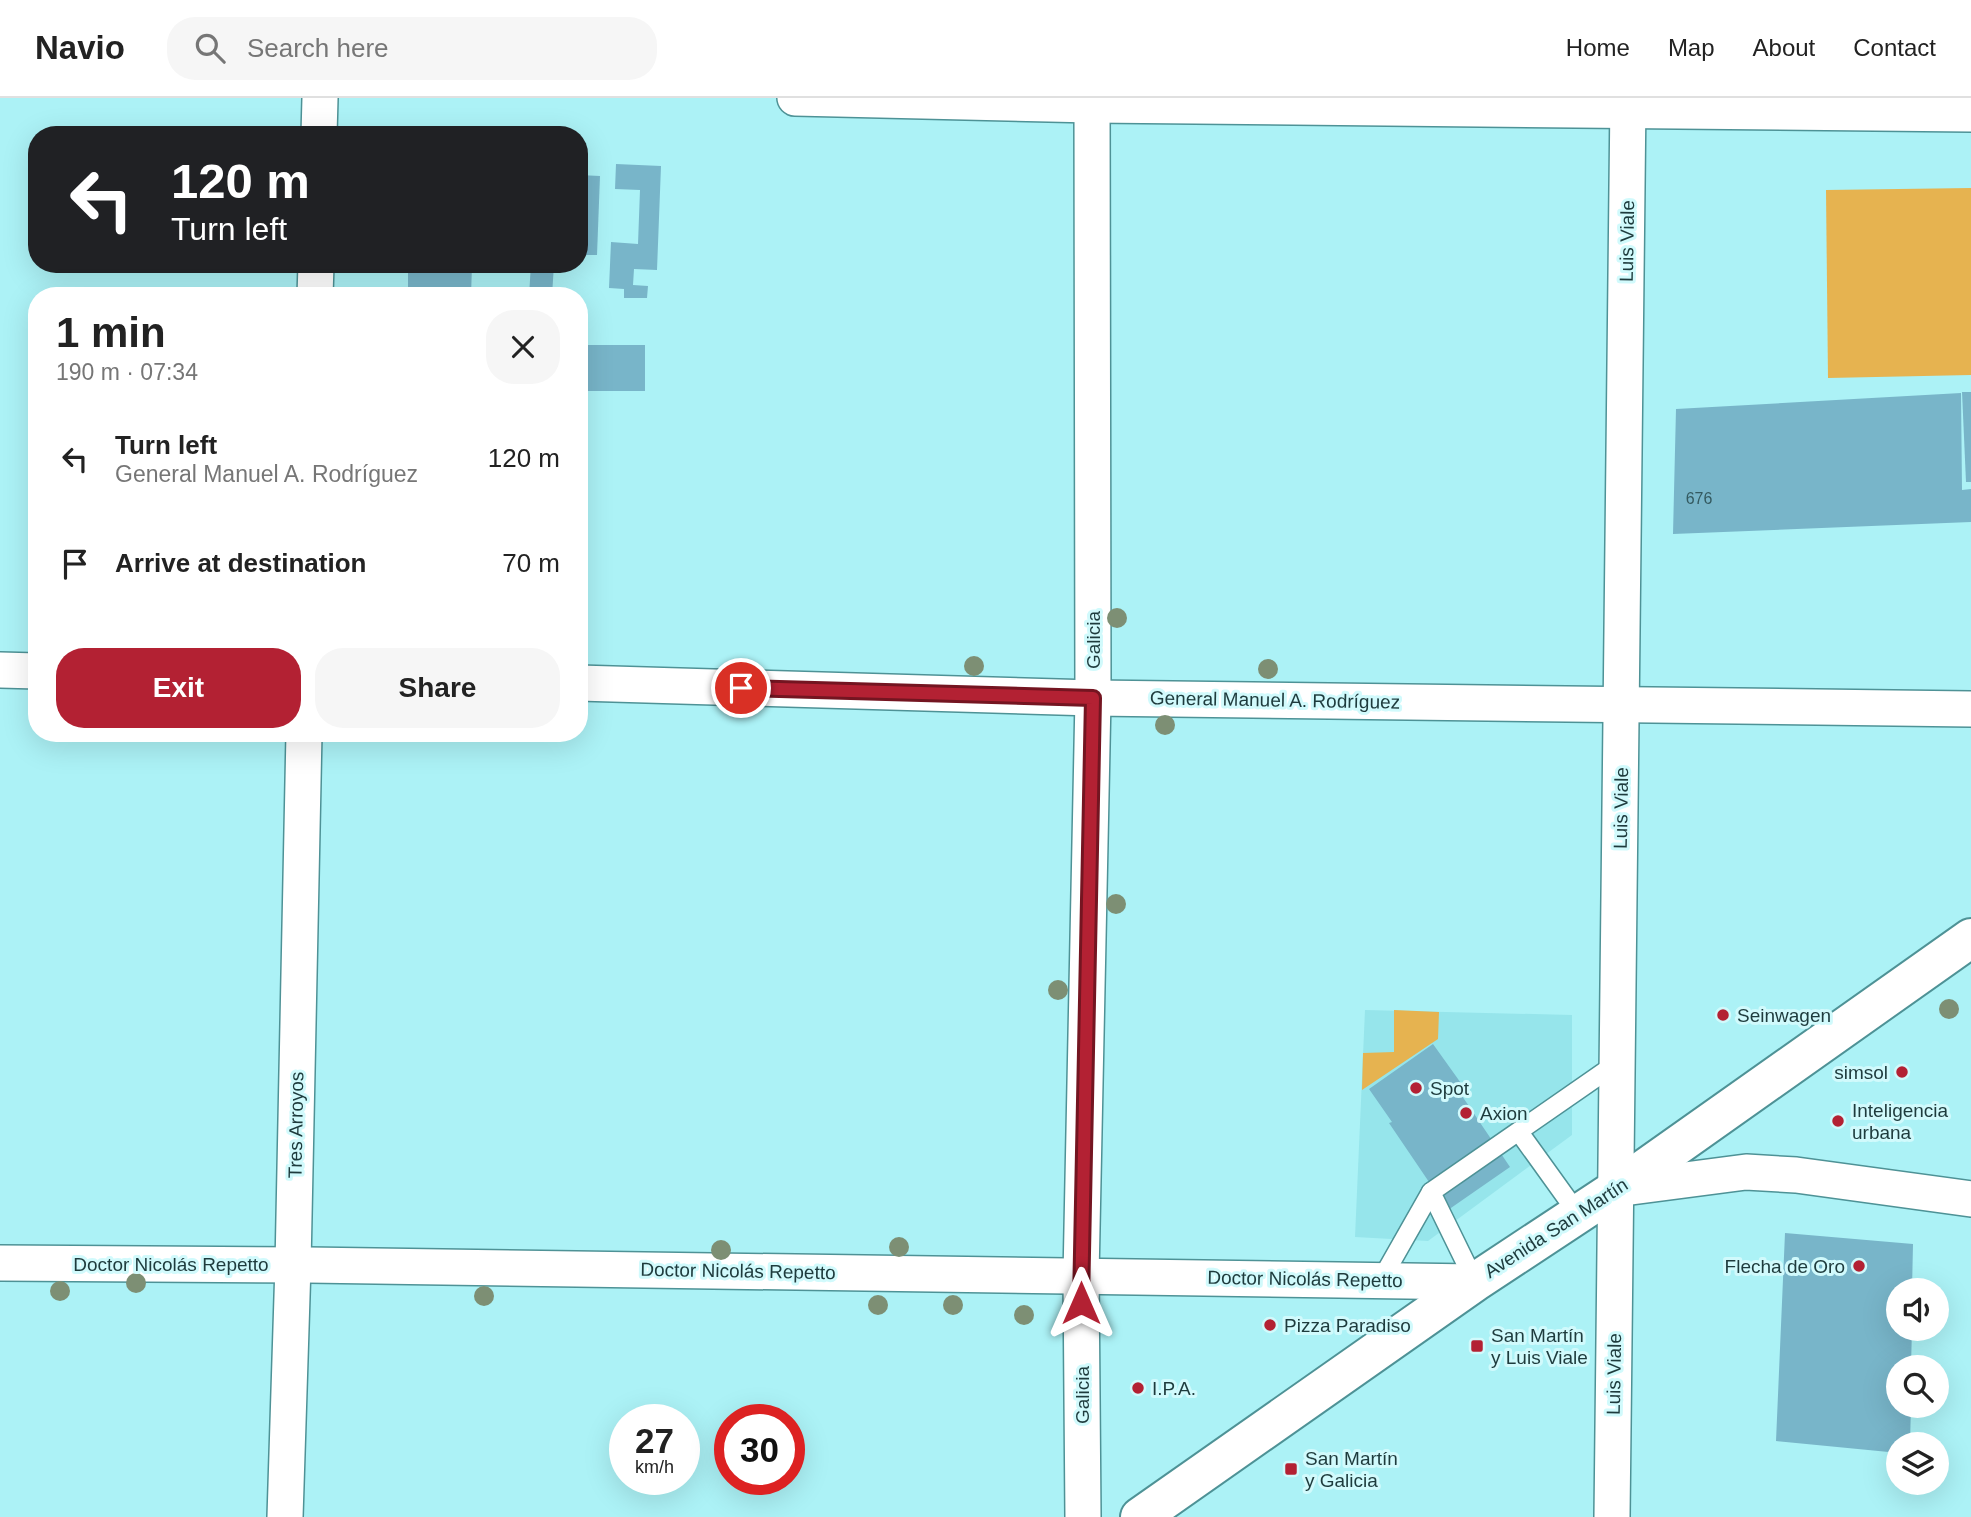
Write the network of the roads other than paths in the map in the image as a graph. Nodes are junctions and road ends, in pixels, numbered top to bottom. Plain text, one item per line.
1 (320, 98) edge
2 (795, 98) edge
3 (1092, 101) edge
4 (1628, 104) edge
5 (1971, 114) edge
6 (319, 126) edge
7 (0, 670) edge
8 (28, 671) edge
9 (588, 683) edge
10 (1093, 698) junction
11 (1622, 704) junction
12 (1971, 709) edge
13 (304, 742) edge
14 (1971, 937) edge
15 (1617, 1063) junction
16 (1518, 1132) junction
17 (1616, 1189) junction
18 (1431, 1192) junction
19 (1971, 1199) edge
20 (1578, 1214) junction
21 (0, 1263) edge
22 (293, 1265) junction
23 (1080, 1276) junction
24 (1381, 1280) junction
25 (1475, 1282) junction
26 (285, 1517) edge
27 (1083, 1517) edge
28 (1140, 1517) edge
29 (1612, 1517) edge

1 - 6 street
2 - 3 street
3 - 4 street
3 - 10 street, Galicia
4 - 5 street
4 - 11 street, Luis Viale
7 - 8 street
9 - 10 street, General Manuel A. Rodríguez
10 - 11 street, General Manuel A. Rodríguez
10 - 23 street, Galicia
11 - 12 street, General Manuel A. Rodríguez
11 - 15 street, Luis Viale
13 - 22 street, Tres Arroyos
14 - 17 main road, Avenida San Martín
15 - 16 lane
15 - 17 street, Luis Viale
16 - 18 lane
16 - 20 lane
17 - 19 street
17 - 20 main road, Avenida San Martín
17 - 29 street, Luis Viale
18 - 24 lane
18 - 25 lane
20 - 25 main road, Avenida San Martín
21 - 22 street, Doctor Nicolás Repetto
22 - 23 street, Doctor Nicolás Repetto
22 - 26 street, Tres Arroyos
23 - 24 street, Doctor Nicolás Repetto
23 - 27 street, Galicia
24 - 25 street, Doctor Nicolás Repetto
25 - 28 main road, Avenida San Martín

